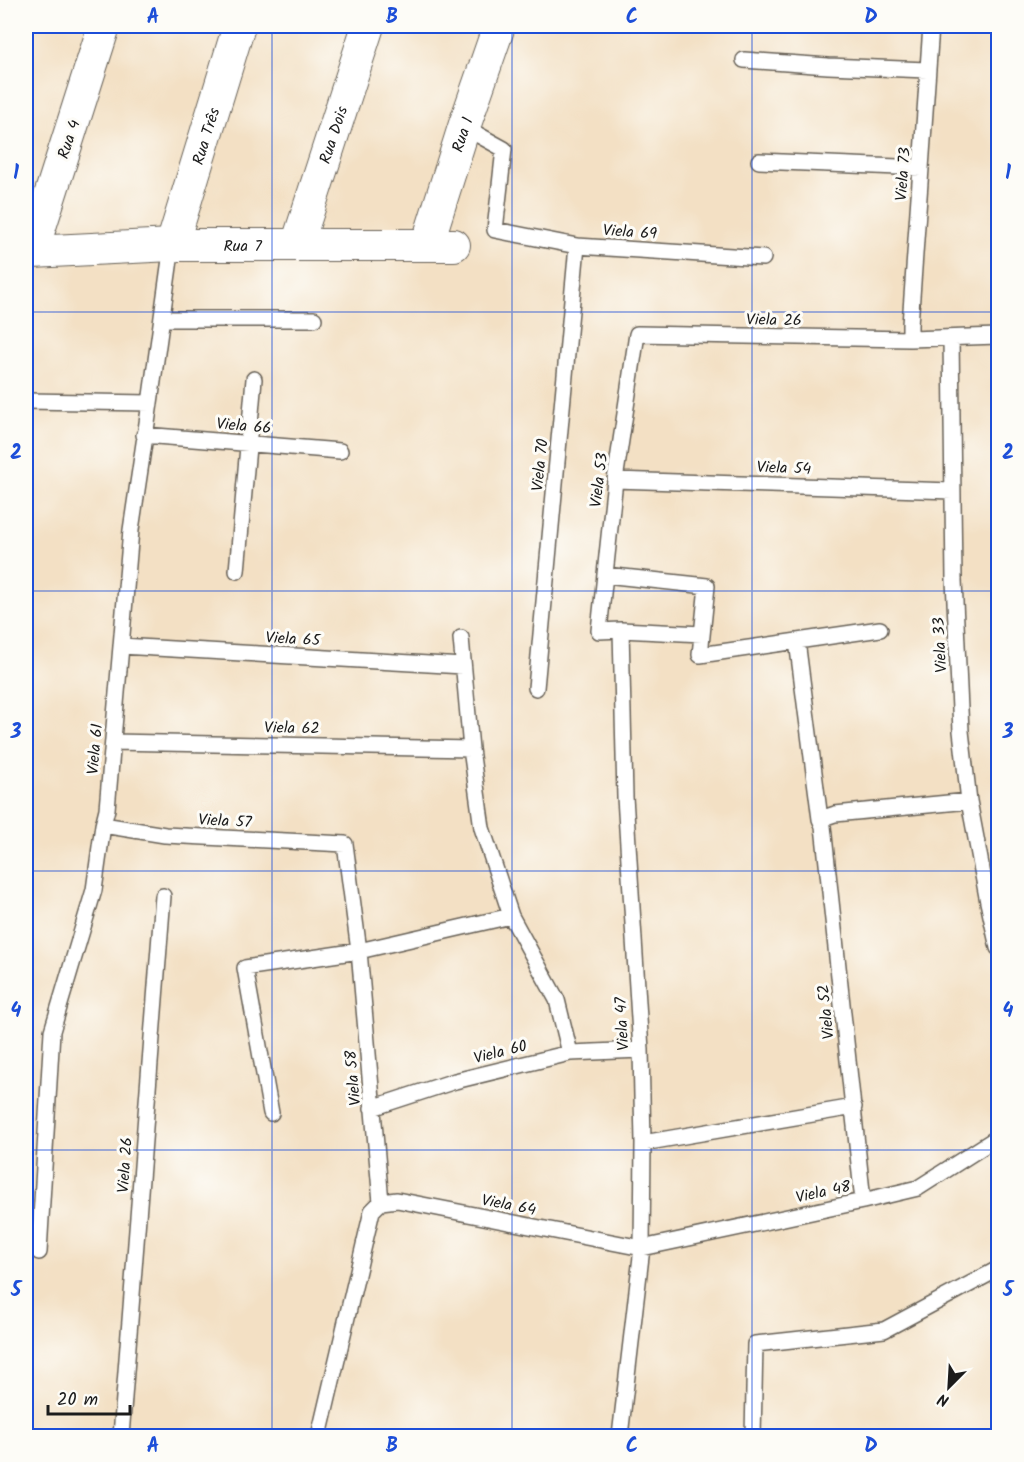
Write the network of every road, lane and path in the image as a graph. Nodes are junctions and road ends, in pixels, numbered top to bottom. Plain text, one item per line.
1 (104, 26) edge
2 (239, 26) edge
3 (368, 26) edge
4 (499, 26) edge
5 (931, 26) edge
6 (744, 60) dead end
7 (927, 70) junction
8 (464, 127) junction
9 (759, 161) dead end
10 (921, 168) junction
11 (297, 244) junction
12 (172, 245) junction
13 (440, 245) joint
14 (577, 246) junction
15 (32, 252) joint
16 (763, 258) dead end
17 (162, 319) junction
18 (314, 319) dead end
19 (910, 332) junction
20 (637, 334) joint
21 (998, 336) edge
22 (951, 338) junction
23 (254, 379) dead end
24 (26, 401) edge
25 (150, 403) junction
26 (144, 435) junction
27 (249, 443) junction
28 (340, 451) dead end
29 (615, 480) junction
30 (952, 491) junction
31 (237, 571) dead end
32 (605, 575) junction
33 (880, 629) dead end
34 (621, 630) junction
35 (702, 633) junction
36 (461, 638) dead end
37 (797, 641) junction
38 (121, 646) junction
39 (464, 666) junction
40 (536, 688) dead end
41 (113, 742) junction
42 (471, 749) junction
43 (969, 801) junction
44 (820, 819) junction
45 (103, 825) junction
46 (345, 844) joint
47 (163, 896) dead end
48 (511, 916) junction
49 (999, 948) edge
50 (359, 951) junction
51 (640, 1050) junction
52 (570, 1053) junction
53 (854, 1107) junction
54 (372, 1108) junction
55 (271, 1113) dead end
56 (999, 1137) edge
57 (643, 1143) junction
58 (864, 1201) junction
59 (376, 1207) junction
60 (642, 1248) junction
61 (39, 1252) dead end
62 (999, 1269) edge
63 (121, 1437) edge
64 (319, 1437) edge
65 (620, 1437) edge
66 (753, 1437) edge

1 - 15 street, Rua 4
2 - 12 street, Rua Três
3 - 11 street, Rua Dois
4 - 8 street, Rua 1
5 - 7 lane, Viela 73
6 - 7 lane
7 - 10 lane, Viela 73
8 - 13 street, Rua 1
8 - 14 lane, Viela 69
9 - 10 lane
10 - 19 lane, Viela 73
11 - 12 street, Rua 7
11 - 13 street, Rua 7
12 - 15 street, Rua 7
12 - 17 lane, Viela 61
14 - 16 lane, Viela 69
14 - 40 lane, Viela 70
17 - 18 lane
17 - 25 lane, Viela 61
19 - 20 lane, Viela 26
19 - 22 lane, Viela 26
20 - 29 lane, Viela 53
21 - 22 lane, Viela 26
22 - 30 lane, Viela 33
23 - 27 lane
24 - 25 lane
25 - 26 lane, Viela 61
26 - 27 lane, Viela 66
26 - 38 lane, Viela 61
27 - 28 lane, Viela 66
27 - 31 lane
29 - 30 lane, Viela 54
29 - 32 lane, Viela 53
30 - 43 lane, Viela 33
32 - 34 lane, Viela 53
32 - 35 lane
33 - 37 lane
34 - 35 lane
34 - 51 lane, Viela 47
35 - 37 lane
36 - 39 lane
37 - 44 lane, Viela 52
38 - 39 lane, Viela 65
38 - 41 lane, Viela 61
39 - 42 lane
41 - 42 lane, Viela 62
41 - 45 lane, Viela 61
42 - 48 lane
43 - 44 lane
43 - 49 lane, Viela 33
44 - 53 lane, Viela 52
45 - 46 lane, Viela 57
45 - 61 lane, Viela 61
46 - 50 lane, Viela 58
47 - 63 lane, Viela 26
48 - 50 lane
48 - 52 lane
50 - 54 lane, Viela 58
50 - 55 lane
51 - 52 lane, Viela 60
51 - 57 lane, Viela 47
52 - 54 lane, Viela 60
53 - 57 lane
53 - 58 lane, Viela 52
54 - 59 lane, Viela 58
56 - 58 lane, Viela 48
57 - 60 lane, Viela 47
58 - 60 lane, Viela 48
59 - 60 lane, Viela 64
59 - 64 lane, Viela 58
60 - 65 lane, Viela 47
62 - 66 lane

